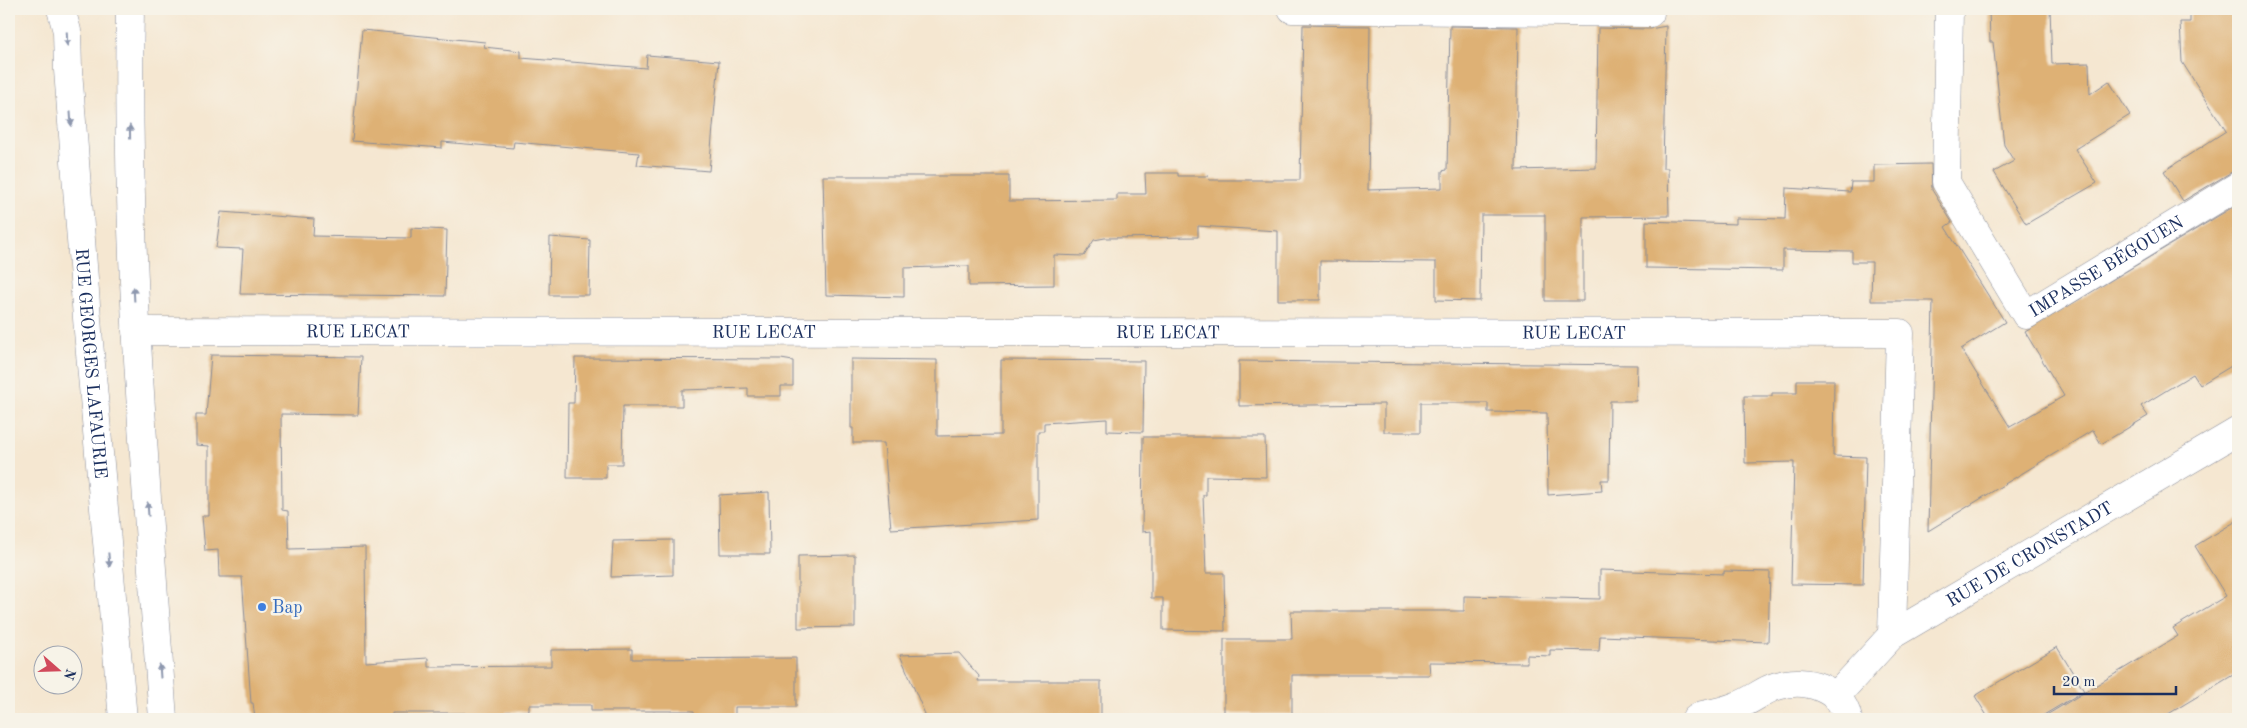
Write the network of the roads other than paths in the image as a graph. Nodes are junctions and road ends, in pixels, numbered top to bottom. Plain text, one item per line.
1 (61, 9) edge
2 (130, 9) edge
3 (1292, 9) edge
4 (1650, 9) edge
5 (1949, 9) edge
6 (2238, 186) edge
7 (136, 331) junction
8 (2238, 431) edge
9 (1892, 635) junction
10 (1842, 707) edge
11 (123, 719) edge
12 (164, 719) edge
13 (1696, 719) edge

1 -> 11 street, RUE GEORGES LAFAURIE
7 -> 2 street
3 - 4 street
5 - 6 street, IMPASSE BÉGOUEN
7 - 9 street, RUE LECAT
12 -> 7 street
8 - 9 street, RUE DE CRONSTADT
9 - 10 street, RUE DE CRONSTADT
10 - 13 street, RUE DE CRONSTADT

